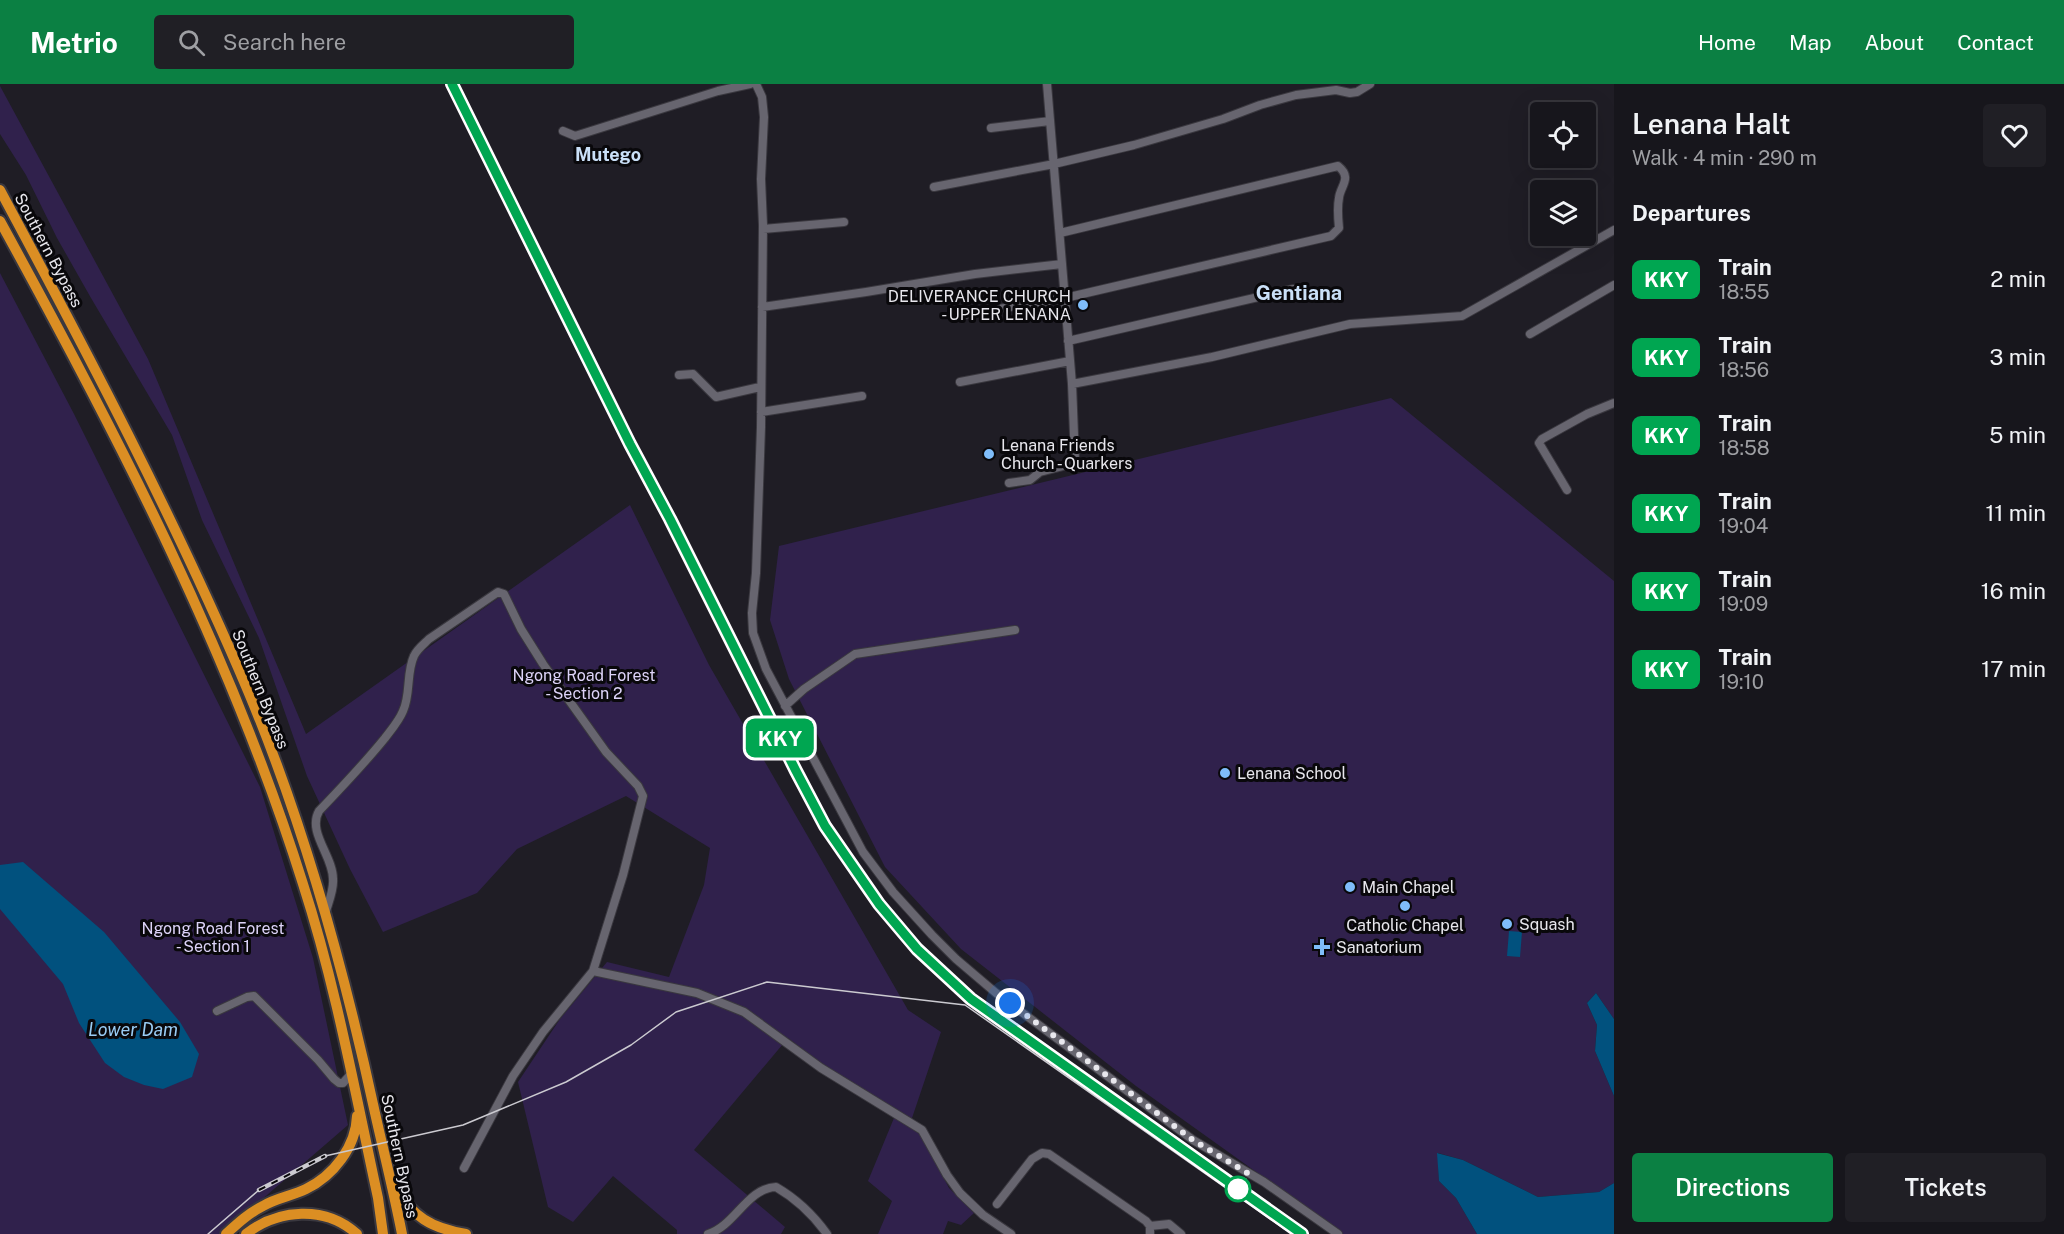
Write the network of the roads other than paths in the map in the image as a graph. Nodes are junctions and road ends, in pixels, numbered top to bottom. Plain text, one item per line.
1 (750, 84) edge
2 (756, 84) edge
3 (1047, 84) edge
4 (1370, 84) edge
5 (1050, 121) junction
6 (991, 128) dead end
7 (563, 131) dead end
8 (1054, 164) junction
9 (934, 187) dead end
10 (0, 190) edge
11 (0, 221) edge
12 (844, 222) dead end
13 (763, 229) junction
14 (1060, 233) junction
15 (1613, 234) edge
16 (1062, 264) junction
17 (1614, 285) edge
18 (1293, 290) dead end
19 (1065, 298) junction
20 (762, 307) junction
21 (956, 316) dead end
22 (1530, 334) dead end
23 (1068, 341) junction
24 (1070, 361) junction
25 (679, 375) dead end
26 (960, 382) dead end
27 (1072, 384) junction
28 (760, 387) junction
29 (862, 396) dead end
30 (1614, 403) edge
31 (761, 412) junction
32 (1009, 483) dead end
33 (1568, 490) dead end
34 (1015, 630) dead end
35 (785, 706) junction
36 (326, 913) junction
37 (593, 971) junction
38 (216, 1011) dead end
39 (352, 1073) junction
40 (357, 1098) junction
41 (464, 1168) dead end
42 (391, 1181) junction
43 (997, 1204) dead end
44 (1150, 1230) edge
45 (226, 1234) edge
46 (246, 1234) edge
47 (357, 1234) edge
48 (383, 1234) edge
49 (402, 1234) edge
50 (466, 1234) edge
51 (708, 1234) edge
52 (827, 1234) edge
53 (1011, 1234) edge
54 (1181, 1234) edge
55 (1338, 1234) edge

1 - 7 street
2 - 13 street
3 - 5 street
4 - 8 street
5 - 6 street
5 - 8 street
8 - 9 street
8 - 14 street
10 - 36 highway, Southern Bypass
11 - 39 highway, Southern Bypass
12 - 13 street
13 - 20 street
14 - 16 street
14 - 19 street
15 - 27 street
16 - 19 street
16 - 20 street
17 - 22 street
18 - 23 street
19 - 21 street
19 - 23 street
20 - 28 street
23 - 24 street
24 - 26 street
24 - 27 street
25 - 28 street
27 - 32 street
28 - 31 street
29 - 31 street
30 - 33 street
31 - 35 street
34 - 35 street
35 - 55 street
36 - 37 street
36 - 42 highway, Southern Bypass
37 - 41 street
37 - 53 street
38 - 39 street
39 - 40 highway, Southern Bypass
40 - 45 highway
40 - 48 highway, Southern Bypass
42 - 49 highway, Southern Bypass
42 - 50 highway
43 - 44 street
44 - 54 street
46 - 47 highway
51 - 52 street

